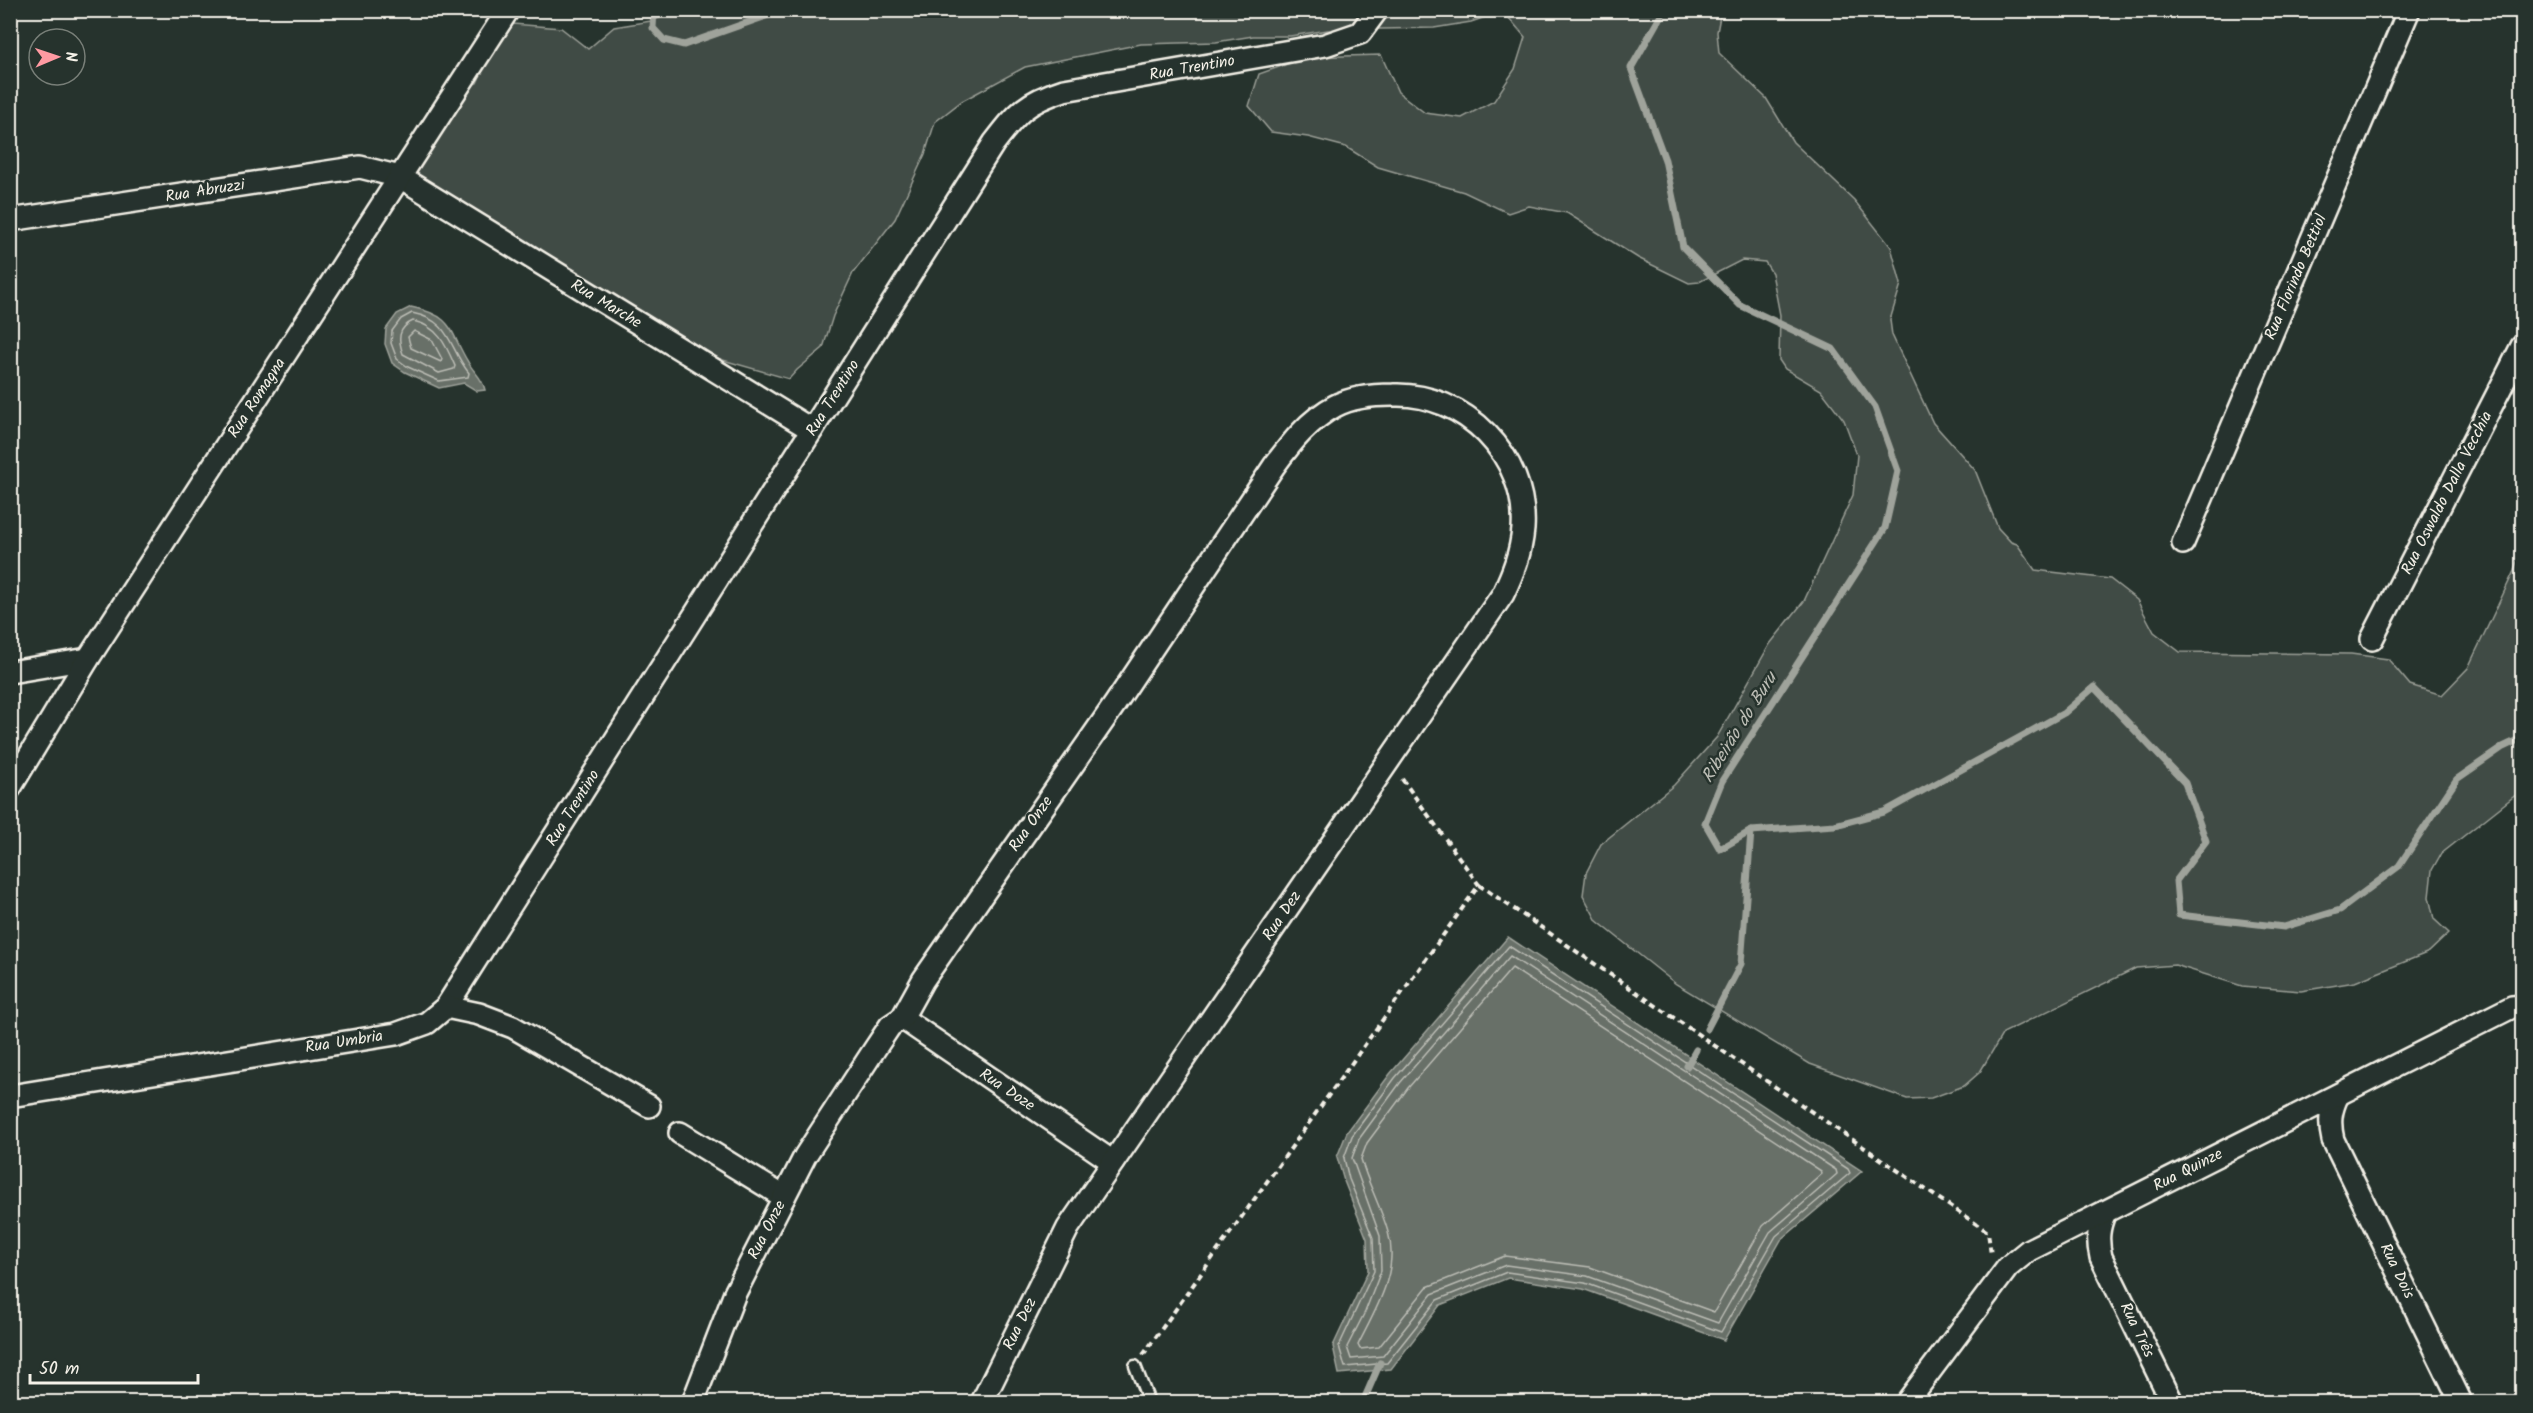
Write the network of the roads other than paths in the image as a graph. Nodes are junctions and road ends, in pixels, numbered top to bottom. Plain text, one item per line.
1 (508, 10) edge
2 (1377, 10) edge
3 (2409, 10) edge
4 (400, 177) junction
5 (10, 220) edge
6 (2523, 346) edge
7 (1481, 427) joint
8 (812, 430) junction
9 (2183, 543) dead end
10 (2372, 639) dead end
11 (88, 660) junction
12 (10, 672) edge
13 (10, 788) edge
14 (2523, 1006) edge
15 (446, 1007) junction
16 (902, 1018) junction
17 (2338, 1095) junction
18 (10, 1096) edge
19 (649, 1106) dead end
20 (2286, 1120) junction
21 (680, 1133) dead end
22 (2333, 1140) junction
23 (1113, 1162) junction
24 (784, 1197) junction
25 (2105, 1212) junction
26 (2055, 1237) junction
27 (2101, 1257) junction
28 (1135, 1366) road end
29 (693, 1402) edge
30 (982, 1402) edge
31 (1149, 1402) edge
32 (1907, 1402) edge
33 (2172, 1402) edge
34 (2461, 1402) edge

1 - 4 street, Rua Romagna
2 - 8 street, Rua Trentino
3 - 9 street, Rua Florindo Bettiol
4 - 5 street, Rua Abruzzi
4 - 8 street, Rua Marche
4 - 11 street, Rua Romagna
6 - 10 street, Rua Oswaldo Dalla Vecchia
7 - 16 street, Rua Onze
7 - 23 street, Rua Dez
8 - 15 street, Rua Trentino
11 - 12 street
11 - 13 street, Rua Romagna
14 - 17 street, Rua Quinze
15 - 18 street, Rua Umbria
15 - 19 street
16 - 23 street, Rua Doze
16 - 24 street, Rua Onze
17 - 20 street, Rua Quinze
17 - 22 street, Rua Dois
20 - 22 street
20 - 25 street, Rua Quinze
21 - 24 street
22 - 34 street, Rua Dois
23 - 30 street, Rua Dez
24 - 29 street, Rua Onze
25 - 26 street, Rua Quinze
25 - 27 street, Rua Três
26 - 27 street
26 - 32 street, Rua Quinze
27 - 33 street, Rua Três
28 - 31 lane

